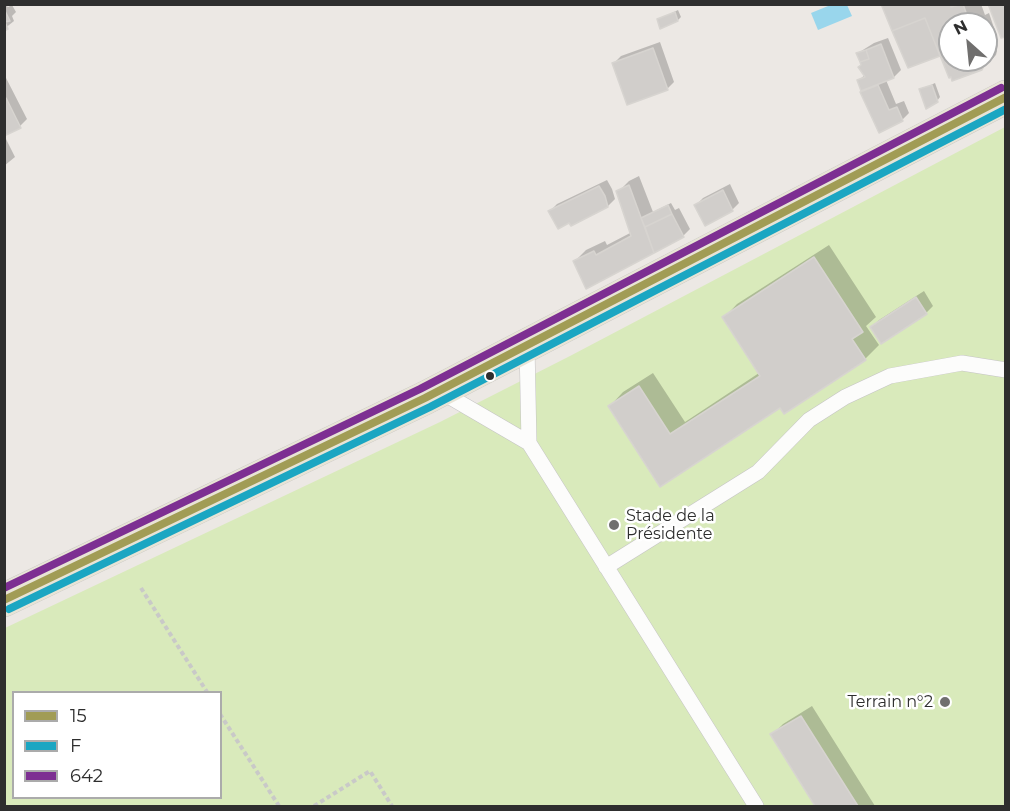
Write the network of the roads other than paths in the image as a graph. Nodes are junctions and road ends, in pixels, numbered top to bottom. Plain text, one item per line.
1 (1005, 97) edge
2 (527, 345) junction
3 (1005, 370) edge
4 (438, 390) junction
5 (529, 443) junction
6 (606, 567) junction
7 (4, 600) edge
8 (756, 807) edge

1 - 2 main road
2 - 4 main road
2 - 5 lane
3 - 6 lane
4 - 5 lane
4 - 7 main road
5 - 6 lane
6 - 8 lane

